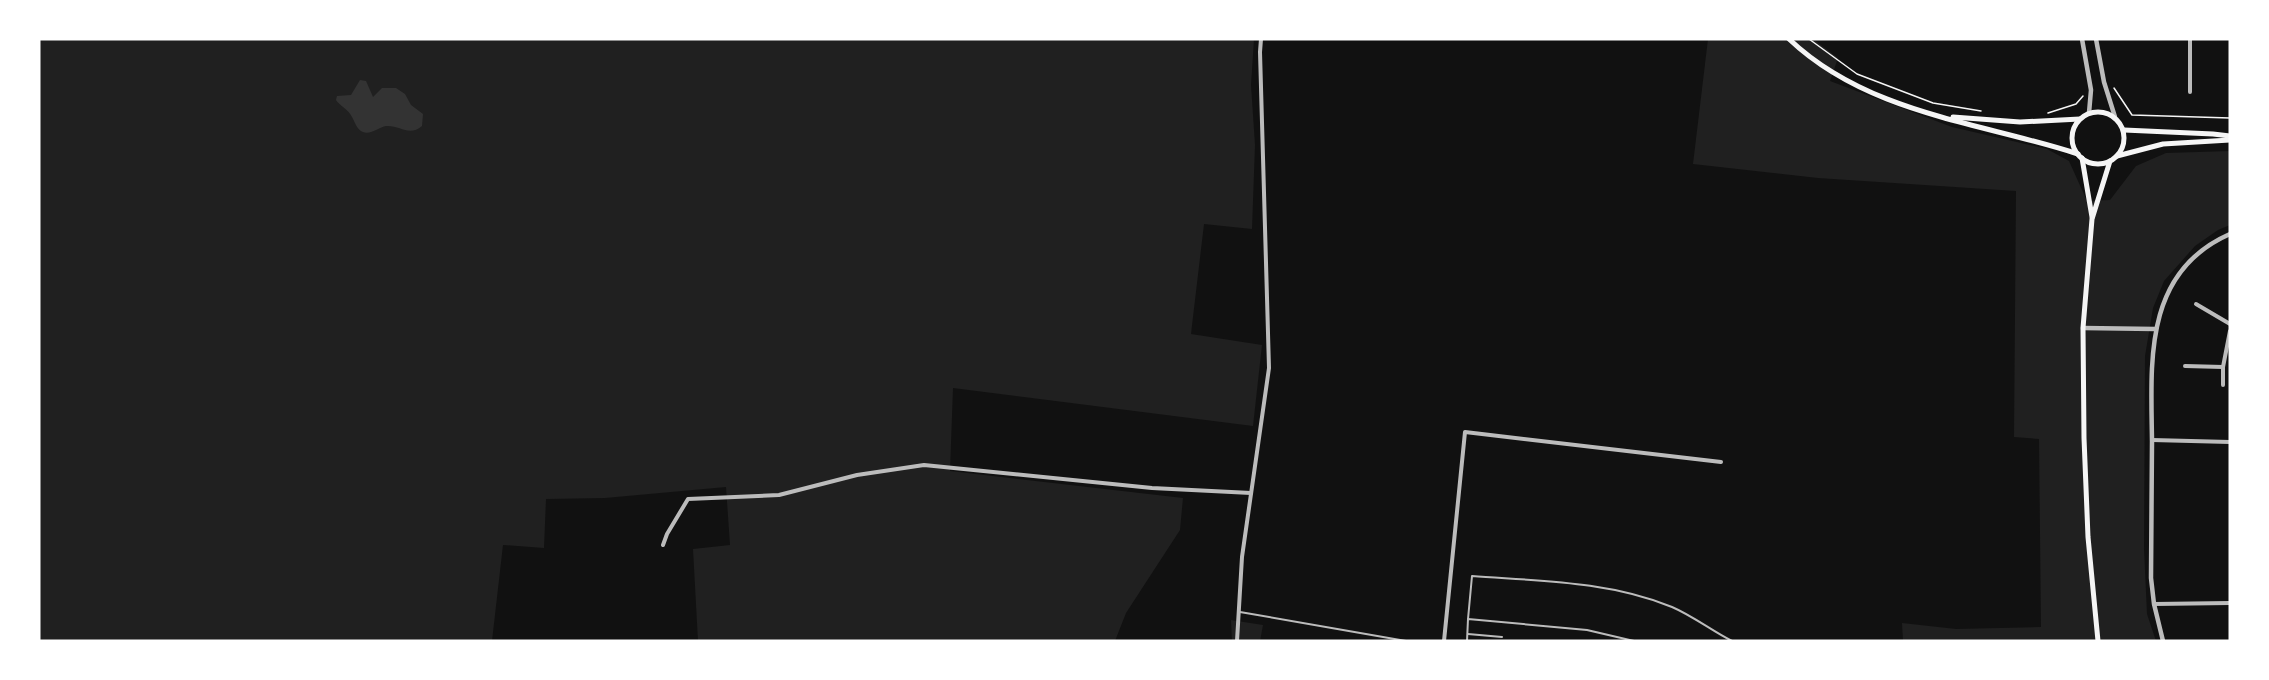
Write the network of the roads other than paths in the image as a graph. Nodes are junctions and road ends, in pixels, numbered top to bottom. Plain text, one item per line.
1 (1262, 39) edge
2 (1789, 39) edge
3 (2082, 39) edge
4 (2096, 39) edge
5 (2190, 39) edge
6 (2190, 92) dead end
7 (2089, 113) junction
8 (1948, 117) junction
9 (2115, 117) junction
10 (2080, 119) junction
11 (2124, 130) junction
12 (2230, 138) edge
13 (2080, 156) junction
14 (2117, 156) junction
15 (2110, 161) junction
16 (2092, 219) junction
17 (2230, 234) edge
18 (2196, 304) dead end
19 (2230, 324) edge
20 (2083, 328) junction
21 (2155, 329) junction
22 (2230, 331) edge
23 (2185, 366) dead end
24 (2223, 367) junction
25 (2223, 385) dead end
26 (2152, 440) junction
27 (2230, 442) edge
28 (1721, 462) dead end
29 (1251, 493) junction
30 (663, 545) dead end
31 (2230, 603) edge
32 (2154, 604) junction
33 (1237, 612) junction
34 (1468, 619) junction
35 (1468, 634) junction
36 (1502, 637) dead end
37 (1237, 641) edge
38 (1406, 641) edge
39 (1443, 641) edge
40 (1467, 641) edge
41 (1634, 641) edge
42 (1732, 641) edge
43 (2098, 641) edge
44 (2163, 641) edge

1 - 29 street
2 - 8 main road
3 - 7 street
4 - 9 street
5 - 6 street
7 - 9 main road
7 - 10 main road
8 - 10 main road
8 - 13 main road
9 - 11 main road
10 - 13 main road
11 - 12 main road
11 - 14 main road
12 - 14 main road
13 - 15 main road
13 - 16 main road
14 - 15 main road
15 - 16 main road
16 - 20 main road
17 - 21 street
18 - 19 street
20 - 21 street
20 - 43 main road
21 - 26 street
22 - 24 street
23 - 24 street
24 - 25 street
26 - 27 street
26 - 32 street
28 - 39 street
29 - 30 street
29 - 33 street
31 - 32 street
32 - 44 street
33 - 37 street
33 - 38 lane
34 - 35 lane
34 - 41 lane
34 - 42 lane
35 - 36 lane
35 - 40 lane

